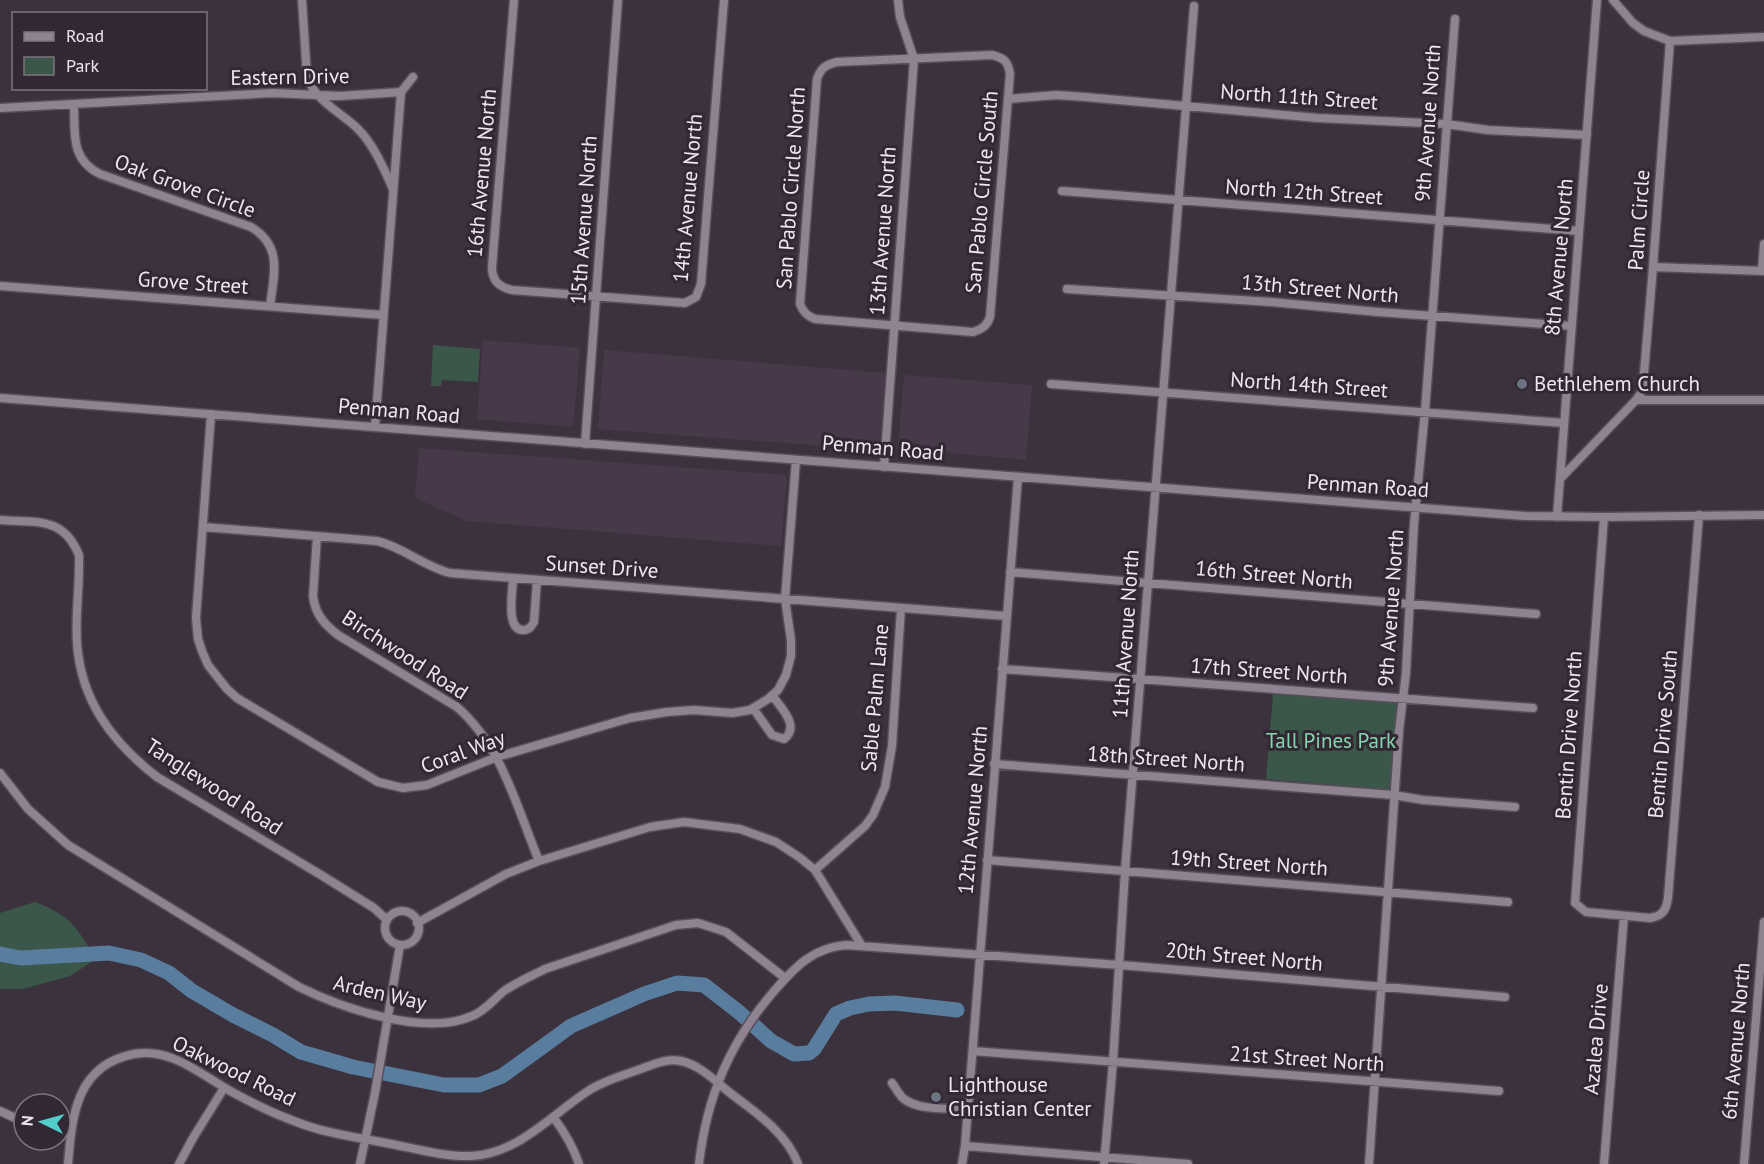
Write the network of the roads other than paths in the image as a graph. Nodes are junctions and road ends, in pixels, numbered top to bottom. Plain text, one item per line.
1 (302, 0) edge
2 (514, 0) edge
3 (618, 0) edge
4 (724, 0) edge
5 (898, 0) edge
6 (1597, 0) edge
7 (1613, 0) edge
8 (1194, 6) dead end
9 (1455, 18) dead end
10 (1764, 37) edge
11 (1670, 41) junction
12 (914, 59) junction
13 (413, 77) dead end
14 (401, 92) junction
15 (316, 96) junction
16 (1008, 99) junction
17 (74, 104) junction
18 (1185, 106) junction
19 (0, 108) edge
20 (1446, 124) junction
21 (1587, 135) junction
22 (393, 190) junction
23 (1062, 191) dead end
24 (1177, 201) junction
25 (1439, 220) junction
26 (1579, 231) junction
27 (1764, 244) edge
28 (1653, 267) junction
29 (1763, 271) edge
30 (0, 286) edge
31 (1067, 289) dead end
32 (596, 296) junction
33 (1171, 296) junction
34 (270, 306) junction
35 (383, 315) junction
36 (1432, 316) junction
37 (894, 325) junction
38 (1571, 326) junction
39 (1051, 384) dead end
40 (1163, 392) junction
41 (0, 398) edge
42 (1636, 400) junction
43 (1764, 400) edge
44 (1425, 411) junction
45 (211, 414) junction
46 (1564, 423) junction
47 (375, 427) junction
48 (585, 444) junction
49 (796, 460) junction
50 (884, 467) junction
51 (1018, 477) junction
52 (1560, 478) junction
53 (1155, 488) junction
54 (1416, 508) junction
55 (1699, 515) junction
56 (1764, 515) edge
57 (1557, 516) junction
58 (1604, 517) junction
59 (0, 520) edge
60 (203, 527) junction
61 (317, 536) junction
62 (1010, 572) junction
63 (513, 578) junction
64 (537, 580) junction
65 (1149, 583) junction
66 (785, 599) junction
67 (1409, 604) junction
68 (901, 608) junction
69 (1536, 614) dead end
70 (1006, 616) junction
71 (1002, 669) junction
72 (1140, 680) junction
73 (772, 695) junction
74 (1403, 700) junction
75 (753, 708) junction
76 (1533, 708) dead end
77 (497, 757) junction
78 (994, 764) junction
79 (0, 773) edge
80 (1134, 774) junction
81 (1394, 795) junction
82 (1515, 807) dead end
83 (987, 860) junction
84 (539, 861) junction
85 (815, 870) junction
86 (1125, 871) junction
87 (1388, 891) junction
88 (1508, 902) dead end
89 (1624, 916) junction
90 (387, 920) junction
91 (1764, 922) edge
92 (417, 923) junction
93 (400, 945) junction
94 (1763, 945) edge
95 (861, 946) junction
96 (979, 955) junction
97 (1120, 965) junction
98 (785, 978) junction
99 (1382, 987) junction
100 (1505, 997) dead end
101 (388, 1018) junction
102 (973, 1051) junction
103 (1113, 1062) junction
104 (892, 1083) dead end
105 (1375, 1083) junction
106 (718, 1084) junction
107 (224, 1088) junction
108 (1499, 1091) dead end
109 (968, 1109) junction
110 (554, 1118) junction
111 (72, 1122) edge
112 (366, 1139) junction
113 (965, 1146) junction
114 (468, 1160) edge
115 (1105, 1161) edge
116 (179, 1164) edge
117 (360, 1164) edge
118 (579, 1164) edge
119 (699, 1164) edge
120 (798, 1164) edge
121 (962, 1164) edge
122 (1188, 1164) edge
123 (1369, 1164) edge
124 (1604, 1164) edge
125 (1744, 1164) edge

1 - 15 street
2 - 32 street, 16th Avenue North
3 - 32 street, 15th Avenue North
4 - 32 street, 14th Avenue North
5 - 12 street, 13th Avenue North
6 - 21 street, 8th Avenue North
7 - 11 street
8 - 18 street, 11th Avenue North
9 - 20 street, 9th Avenue North
10 - 11 street
11 - 28 street, Palm Circle
12 - 16 street, San Pablo Circle South
12 - 37 street, 13th Avenue North
12 - 37 street, San Pablo Circle North
13 - 14 street
14 - 15 street, Eastern Drive
14 - 22 street
15 - 17 street, Eastern Drive
15 - 22 street
16 - 18 street, North 11th Street
16 - 37 street, San Pablo Circle South
17 - 19 street, Eastern Drive
17 - 34 street, Oak Grove Circle
18 - 20 street, North 11th Street
18 - 24 street, 11th Avenue North
20 - 21 street, North 11th Street
20 - 25 street, 9th Avenue North
21 - 26 street, 8th Avenue North
22 - 35 street
23 - 24 street, North 12th Street
24 - 25 street, North 12th Street
24 - 33 street, 11th Avenue North
25 - 26 street, North 12th Street
25 - 36 street, 9th Avenue North
26 - 38 street, 8th Avenue North
27 - 29 street
28 - 29 street
28 - 42 street, Palm Circle
30 - 34 street, Grove Street
31 - 33 street, 13th Street North
32 - 48 street, 15th Avenue North
33 - 36 street, 13th Street North
33 - 40 street, 11th Avenue North
34 - 35 street, Grove Street
35 - 47 street
36 - 38 street, 13th Street North
36 - 44 street, 9th Avenue North
37 - 50 street, 13th Avenue North
38 - 46 street, 8th Avenue North
39 - 40 street, North 14th Street
40 - 44 street, North 14th Street
40 - 53 street, 11th Avenue North
41 - 45 street, Penman Road
42 - 43 street
42 - 52 street
44 - 46 street, North 14th Street
44 - 54 street, 9th Avenue North
45 - 47 street, Penman Road
45 - 60 street, Coral Way
46 - 52 street, 8th Avenue North
47 - 48 street, Penman Road
48 - 49 street, Penman Road
49 - 50 street, Penman Road
49 - 66 street, Coral Way
50 - 51 street, Penman Road
51 - 53 street, Penman Road
51 - 62 street, 12th Avenue North
52 - 57 street, 8th Avenue North
53 - 54 street, Penman Road
53 - 65 street, 11th Avenue North
54 - 57 street, Penman Road
54 - 67 street, 9th Avenue North
55 - 56 street, Penman Road
55 - 58 street, Penman Road
55 - 89 street, Bentin Drive South
57 - 58 street, Penman Road
58 - 89 street, Bentin Drive North
59 - 90 street, Tanglewood Road
60 - 61 street, Sunset Drive
60 - 77 street, Coral Way
61 - 63 street, Sunset Drive
61 - 77 street, Birchwood Road
62 - 65 street, 16th Street North
62 - 70 street, 12th Avenue North
63 - 64 street, Sunset Drive
63 - 64 street
64 - 66 street, Sunset Drive
65 - 67 street, 16th Street North
65 - 72 street, 11th Avenue North
66 - 68 street, Sunset Drive
66 - 73 street, Coral Way
67 - 69 street, 16th Street North
67 - 74 street, 9th Avenue North
68 - 70 street, Sunset Drive
68 - 85 street, Sable Palm Lane
70 - 71 street, 12th Avenue North
71 - 72 street, 17th Street North
71 - 78 street, 12th Avenue North
72 - 74 street, 17th Street North
72 - 80 street, 11th Avenue North
73 - 75 street, Coral Way
73 - 75 street
74 - 76 street, 17th Street North
74 - 81 street, 9th Avenue North
75 - 77 street, Coral Way
77 - 84 street, Birchwood Road
78 - 80 street, 18th Street North
78 - 83 street, 12th Avenue North
79 - 101 street, Arden Way
80 - 81 street, 18th Street North
80 - 86 street, 11th Avenue North
81 - 82 street, 18th Street North
81 - 87 street, 9th Avenue North
83 - 86 street, 19th Street North
83 - 96 street, 12th Avenue North
84 - 85 street
84 - 92 street
85 - 95 street
86 - 87 street, 19th Street North
86 - 97 street, 11th Avenue North
87 - 88 street, 19th Street North
87 - 99 street, 9th Avenue North
89 - 124 street, Azalea Drive
90 - 92 street
90 - 93 street
91 - 94 street, 6th Avenue North
92 - 93 street
93 - 101 street
94 - 125 street, 6th Avenue North
95 - 96 street, 20th Street North
95 - 98 street, 20th Street North
96 - 97 street, 20th Street North
96 - 102 street, 12th Avenue North
97 - 99 street, 20th Street North
97 - 103 street, 11th Avenue North
98 - 101 street, Arden Way
98 - 106 street, 20th Street North
99 - 100 street, 20th Street North
99 - 105 street, 9th Avenue North
101 - 112 street
102 - 103 street, 21st Street North
102 - 109 street, 12th Avenue North
103 - 105 street, 21st Street North
103 - 115 street, 11th Avenue North
104 - 109 street
105 - 108 street, 21st Street North
105 - 123 street, 9th Avenue North
106 - 110 street, Oakwood Road
106 - 119 street, 20th Street North
106 - 120 street, Oakwood Road
107 - 111 street, Oakwood Road
107 - 112 street, Oakwood Road
107 - 116 street
109 - 113 street, 12th Avenue North
110 - 114 street, Oakwood Road
110 - 118 street
112 - 114 street, Oakwood Road
112 - 117 street
113 - 115 street
113 - 121 street, 12th Avenue North
115 - 122 street

